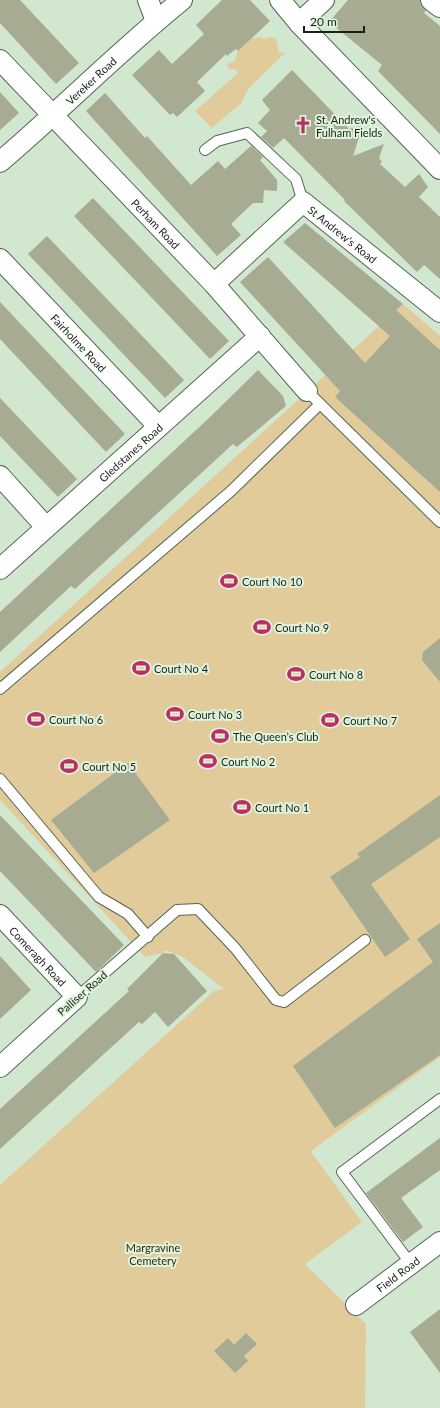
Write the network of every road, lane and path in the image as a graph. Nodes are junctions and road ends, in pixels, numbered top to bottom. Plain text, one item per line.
1 (148, 0) edge
2 (182, 0) edge
3 (280, 0) edge
4 (324, 0) edge
5 (431, 0) edge
6 (440, 8) edge
7 (156, 21) junction
8 (299, 23) junction
9 (0, 60) edge
10 (54, 116) junction
11 (205, 150) dead end
12 (0, 162) edge
13 (440, 170) edge
14 (303, 202) junction
15 (0, 258) edge
16 (214, 284) junction
17 (440, 312) edge
18 (260, 336) junction
19 (314, 398) junction
20 (158, 426) junction
21 (0, 476) edge
22 (440, 522) edge
23 (46, 527) junction
24 (0, 568) edge
25 (0, 689) edge
26 (0, 779) edge
27 (2, 920) edge
28 (148, 936) junction
29 (366, 940) dead end
30 (77, 996) junction
31 (0, 1067) edge
32 (440, 1099) edge
33 (440, 1242) edge
34 (411, 1264) junction
35 (356, 1305) dead end

1 - 7 street
2 - 7 street, Vereker Road
3 - 8 street
4 - 8 street
5 - 6 street
7 - 10 street, Vereker Road
8 - 13 street
9 - 10 street, Perham Road
10 - 12 street, Vereker Road
10 - 16 street, Perham Road
11 - 14 lane
14 - 16 street, St Andrew's Road
14 - 17 street, St Andrew's Road
15 - 20 street, Fairholme Road
16 - 18 street, Perham Road
18 - 19 street, Perham Road
18 - 20 street, Gledstanes Road
19 - 22 lane
19 - 25 lane
20 - 23 street, Gledstanes Road
21 - 23 street
23 - 24 street, Gledstanes Road
26 - 28 lane
27 - 30 street, Comeragh Road
28 - 29 lane, Palliser Road
28 - 30 lane, Palliser Road
30 - 31 street, Palliser Road
32 - 34 lane
33 - 34 street, Field Road
34 - 35 street, Field Road

